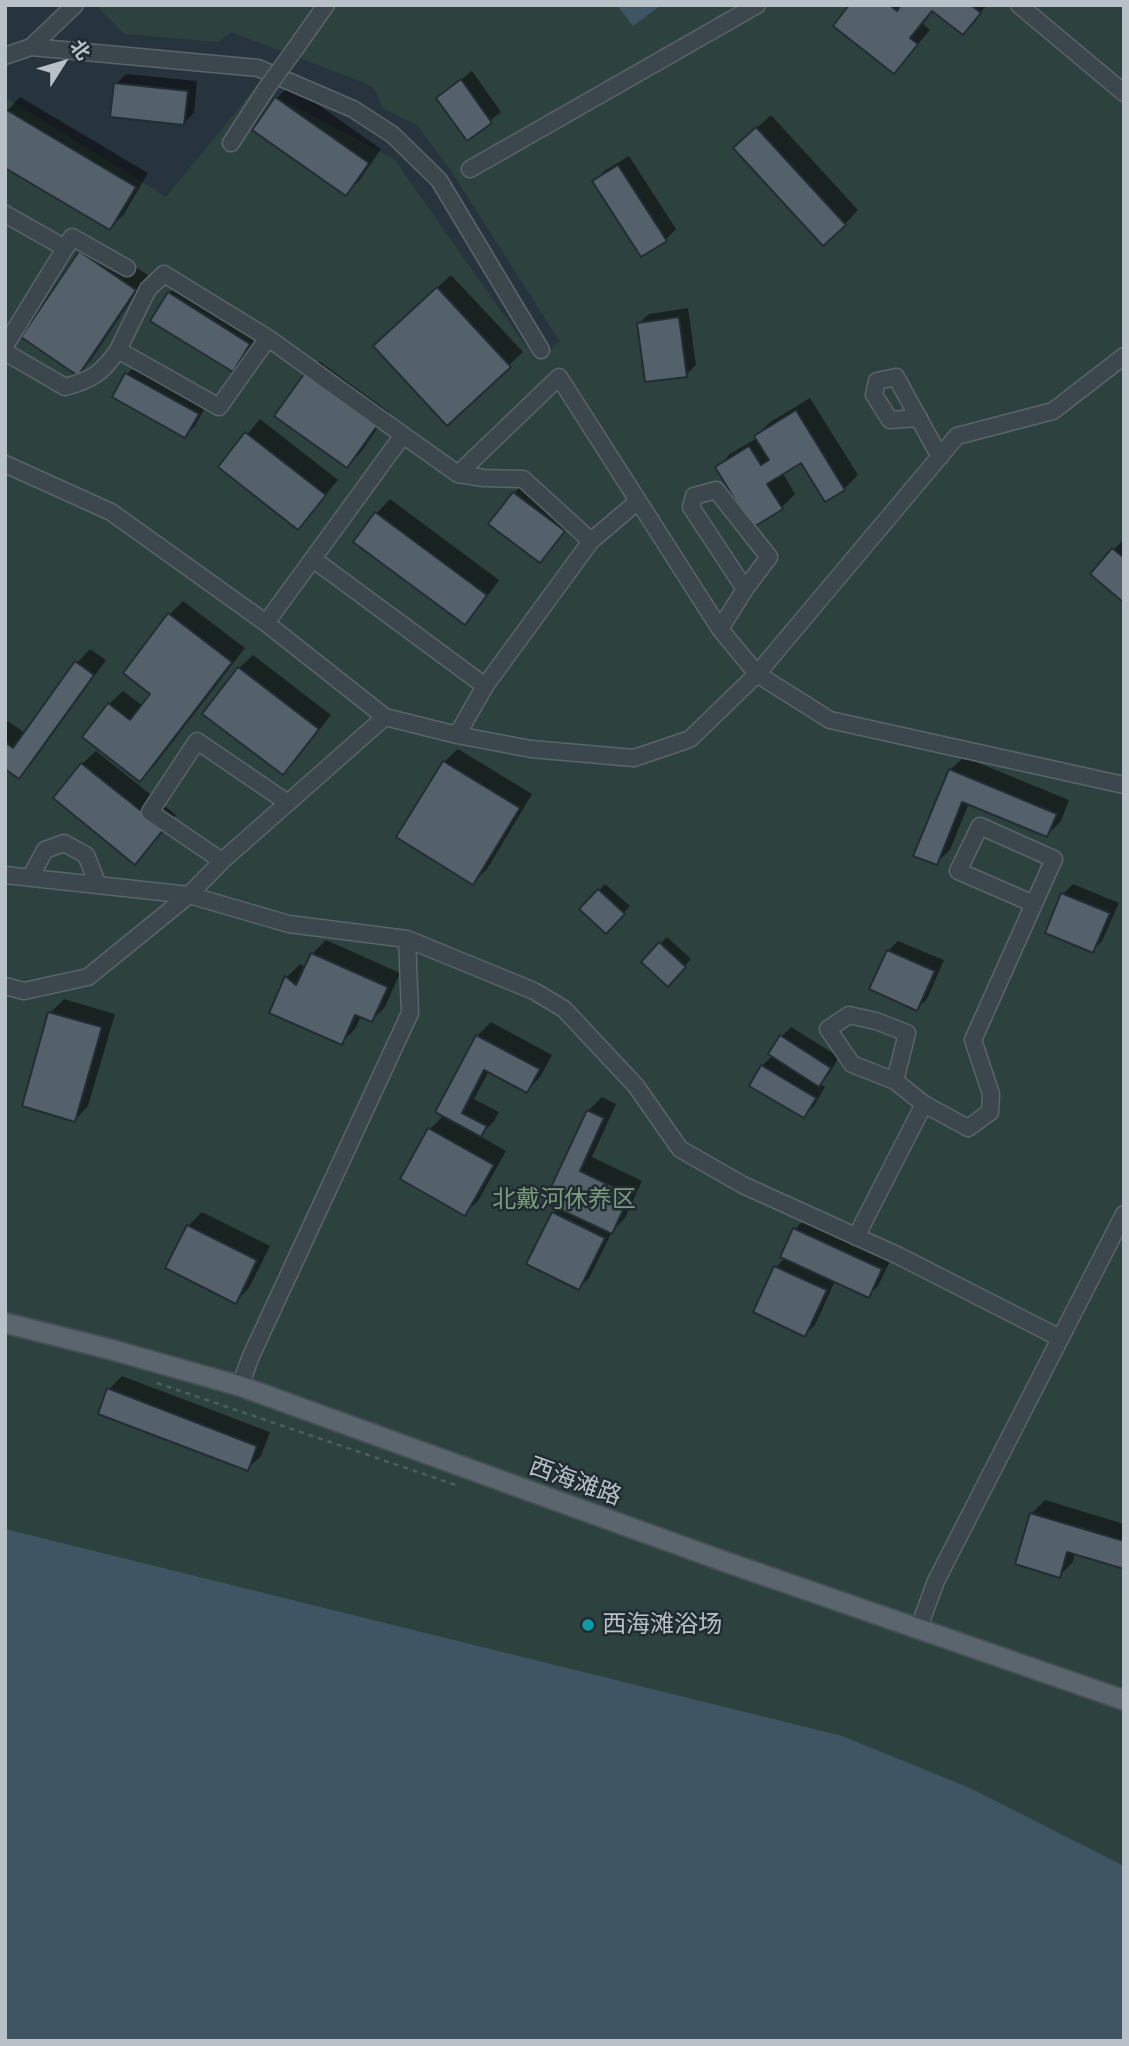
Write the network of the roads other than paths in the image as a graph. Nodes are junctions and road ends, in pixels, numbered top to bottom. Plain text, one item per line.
1 (75, 5) edge
2 (326, 5) edge
3 (757, 5) edge
4 (1019, 5) edge
5 (32, 47) junction
6 (5, 56) edge
7 (1124, 93) edge
8 (231, 143) dead end
9 (470, 169) dead end
10 (5, 214) edge
11 (65, 248) junction
12 (127, 268) dead end
13 (268, 338) junction
14 (6, 343) edge
15 (118, 350) junction
16 (541, 350) dead end
17 (1124, 356) edge
18 (919, 418) dead end
19 (403, 435) junction
20 (940, 457) junction
21 (5, 464) edge
22 (458, 474) junction
23 (638, 501) junction
24 (591, 541) junction
25 (313, 559) junction
26 (745, 589) junction
27 (266, 623) junction
28 (720, 629) junction
29 (757, 674) junction
30 (485, 686) junction
31 (385, 717) junction
32 (457, 735) junction
33 (1124, 785) edge
34 (288, 803) junction
35 (222, 861) junction
36 (5, 875) edge
37 (30, 878) junction
38 (98, 885) junction
39 (189, 895) junction
40 (1034, 904) junction
41 (407, 939) junction
42 (7, 990) edge
43 (895, 1081) junction
44 (924, 1104) junction
45 (1124, 1214) edge
46 (856, 1237) junction
47 (5, 1324) edge
48 (1060, 1338) junction
49 (240, 1386) junction
50 (918, 1630) junction
51 (1124, 1700) edge

1 - 5 street
2 - 8 street, bridge
3 - 9 street
4 - 7 street
5 - 6 street
5 - 16 street
10 - 11 street
11 - 12 street
11 - 14 street
13 - 15 street
13 - 15 street
13 - 19 street
14 - 15 street
17 - 20 street
18 - 20 street
19 - 22 street
19 - 25 street
20 - 29 street
21 - 27 street
22 - 23 street
22 - 24 street
23 - 24 street
23 - 28 street
24 - 30 street
25 - 27 street
25 - 30 street
26 - 26 street
26 - 28 street
27 - 31 street
28 - 29 street
29 - 32 street
29 - 33 street
30 - 32 street
31 - 32 street
31 - 34 street
34 - 35 street
34 - 35 street
35 - 39 street
36 - 37 street
37 - 38 street
37 - 38 street
38 - 39 street
39 - 41 street
39 - 42 street
40 - 40 street
40 - 44 street
41 - 46 street
41 - 49 street
43 - 43 street
43 - 44 street
44 - 46 street
45 - 48 street
46 - 48 street
47 - 49 main road, 西海滩路
48 - 50 street
49 - 50 main road, 西海滩路
50 - 51 main road, 西海滩路

